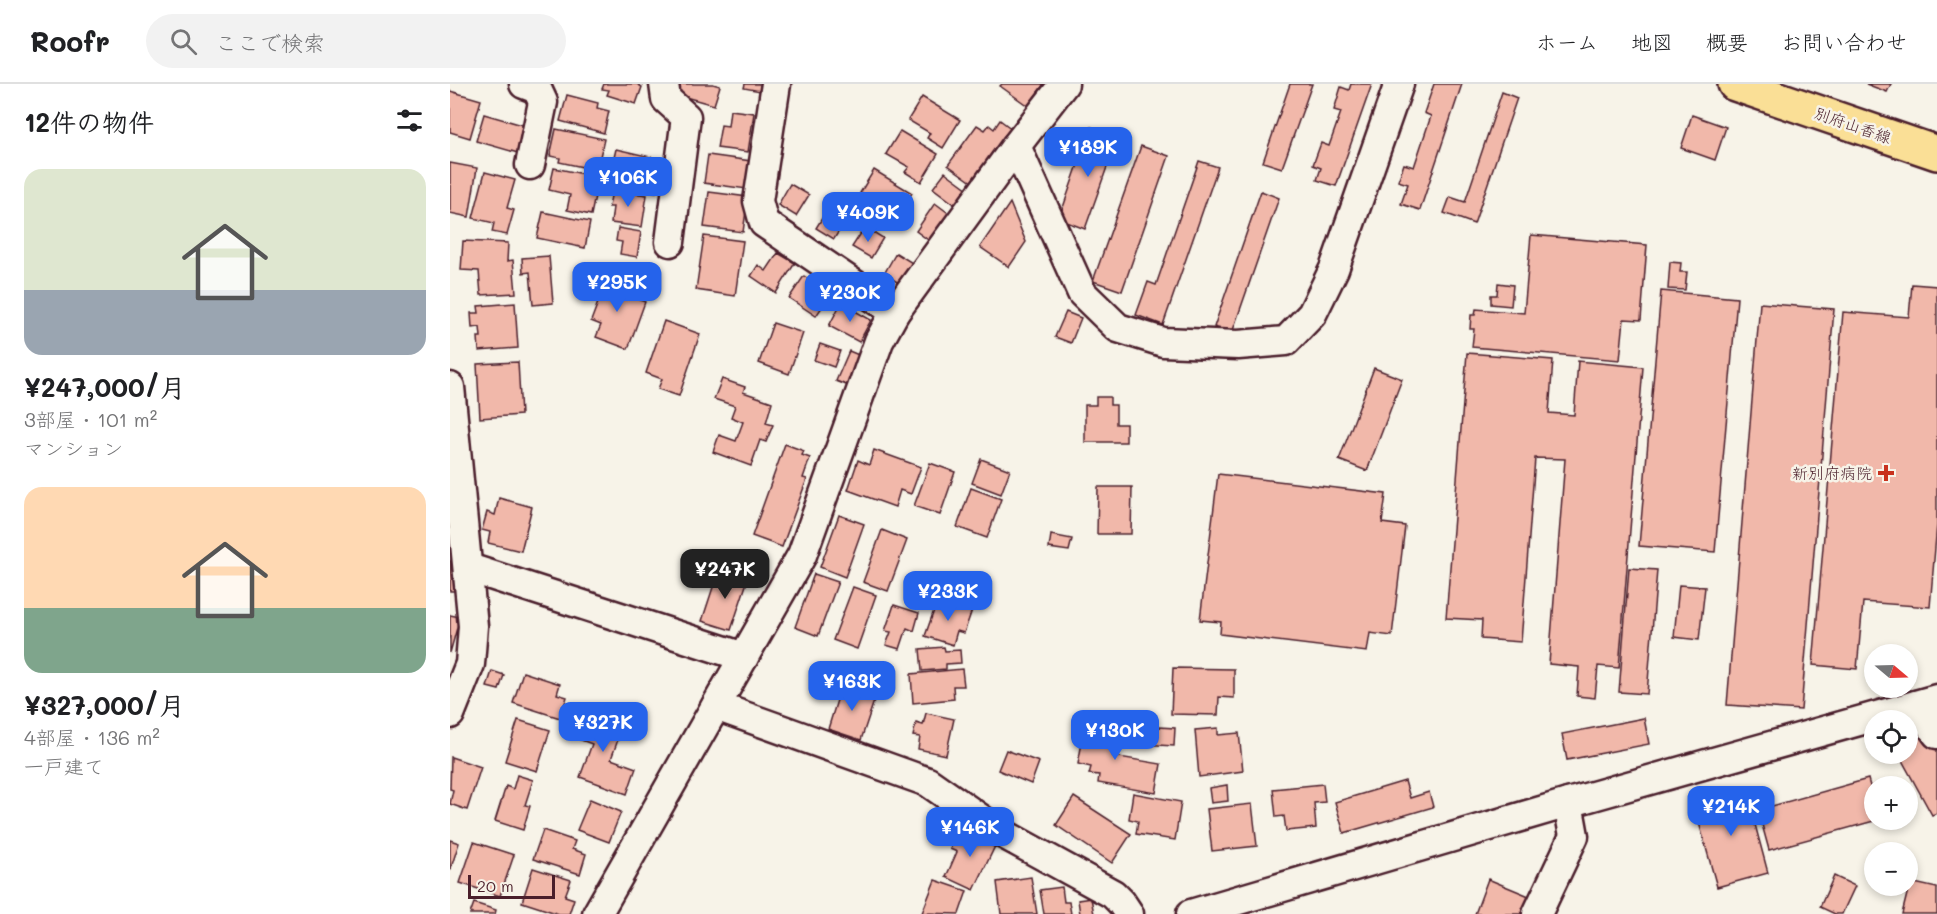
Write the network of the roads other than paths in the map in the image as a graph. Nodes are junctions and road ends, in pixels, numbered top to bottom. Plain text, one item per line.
1 (524, 84) edge
2 (664, 84) edge
3 (776, 84) edge
4 (1064, 84) edge
5 (1399, 84) edge
6 (1735, 84) edge
7 (1016, 146) junction
8 (1937, 153) edge
9 (530, 165) dead end
10 (670, 242) dead end
11 (895, 312) junction
12 (450, 387) edge
13 (469, 568) junction
14 (744, 657) junction
15 (460, 663) edge
16 (1927, 702) edge
17 (716, 706) junction
18 (450, 714) edge
19 (1937, 734) edge
20 (1568, 803) junction
21 (597, 914) edge
22 (1129, 914) edge
23 (1191, 914) edge
24 (1537, 914) edge

1 - 9 street
2 - 10 street
3 - 11 street
4 - 7 street
5 - 7 street
6 - 8 main road, 別府山香線
7 - 11 street
11 - 14 street
12 - 13 street
13 - 14 street
13 - 15 street
14 - 17 street
15 - 18 street
16 - 19 street
16 - 20 street
17 - 21 street
17 - 22 street
20 - 23 street
20 - 24 street

